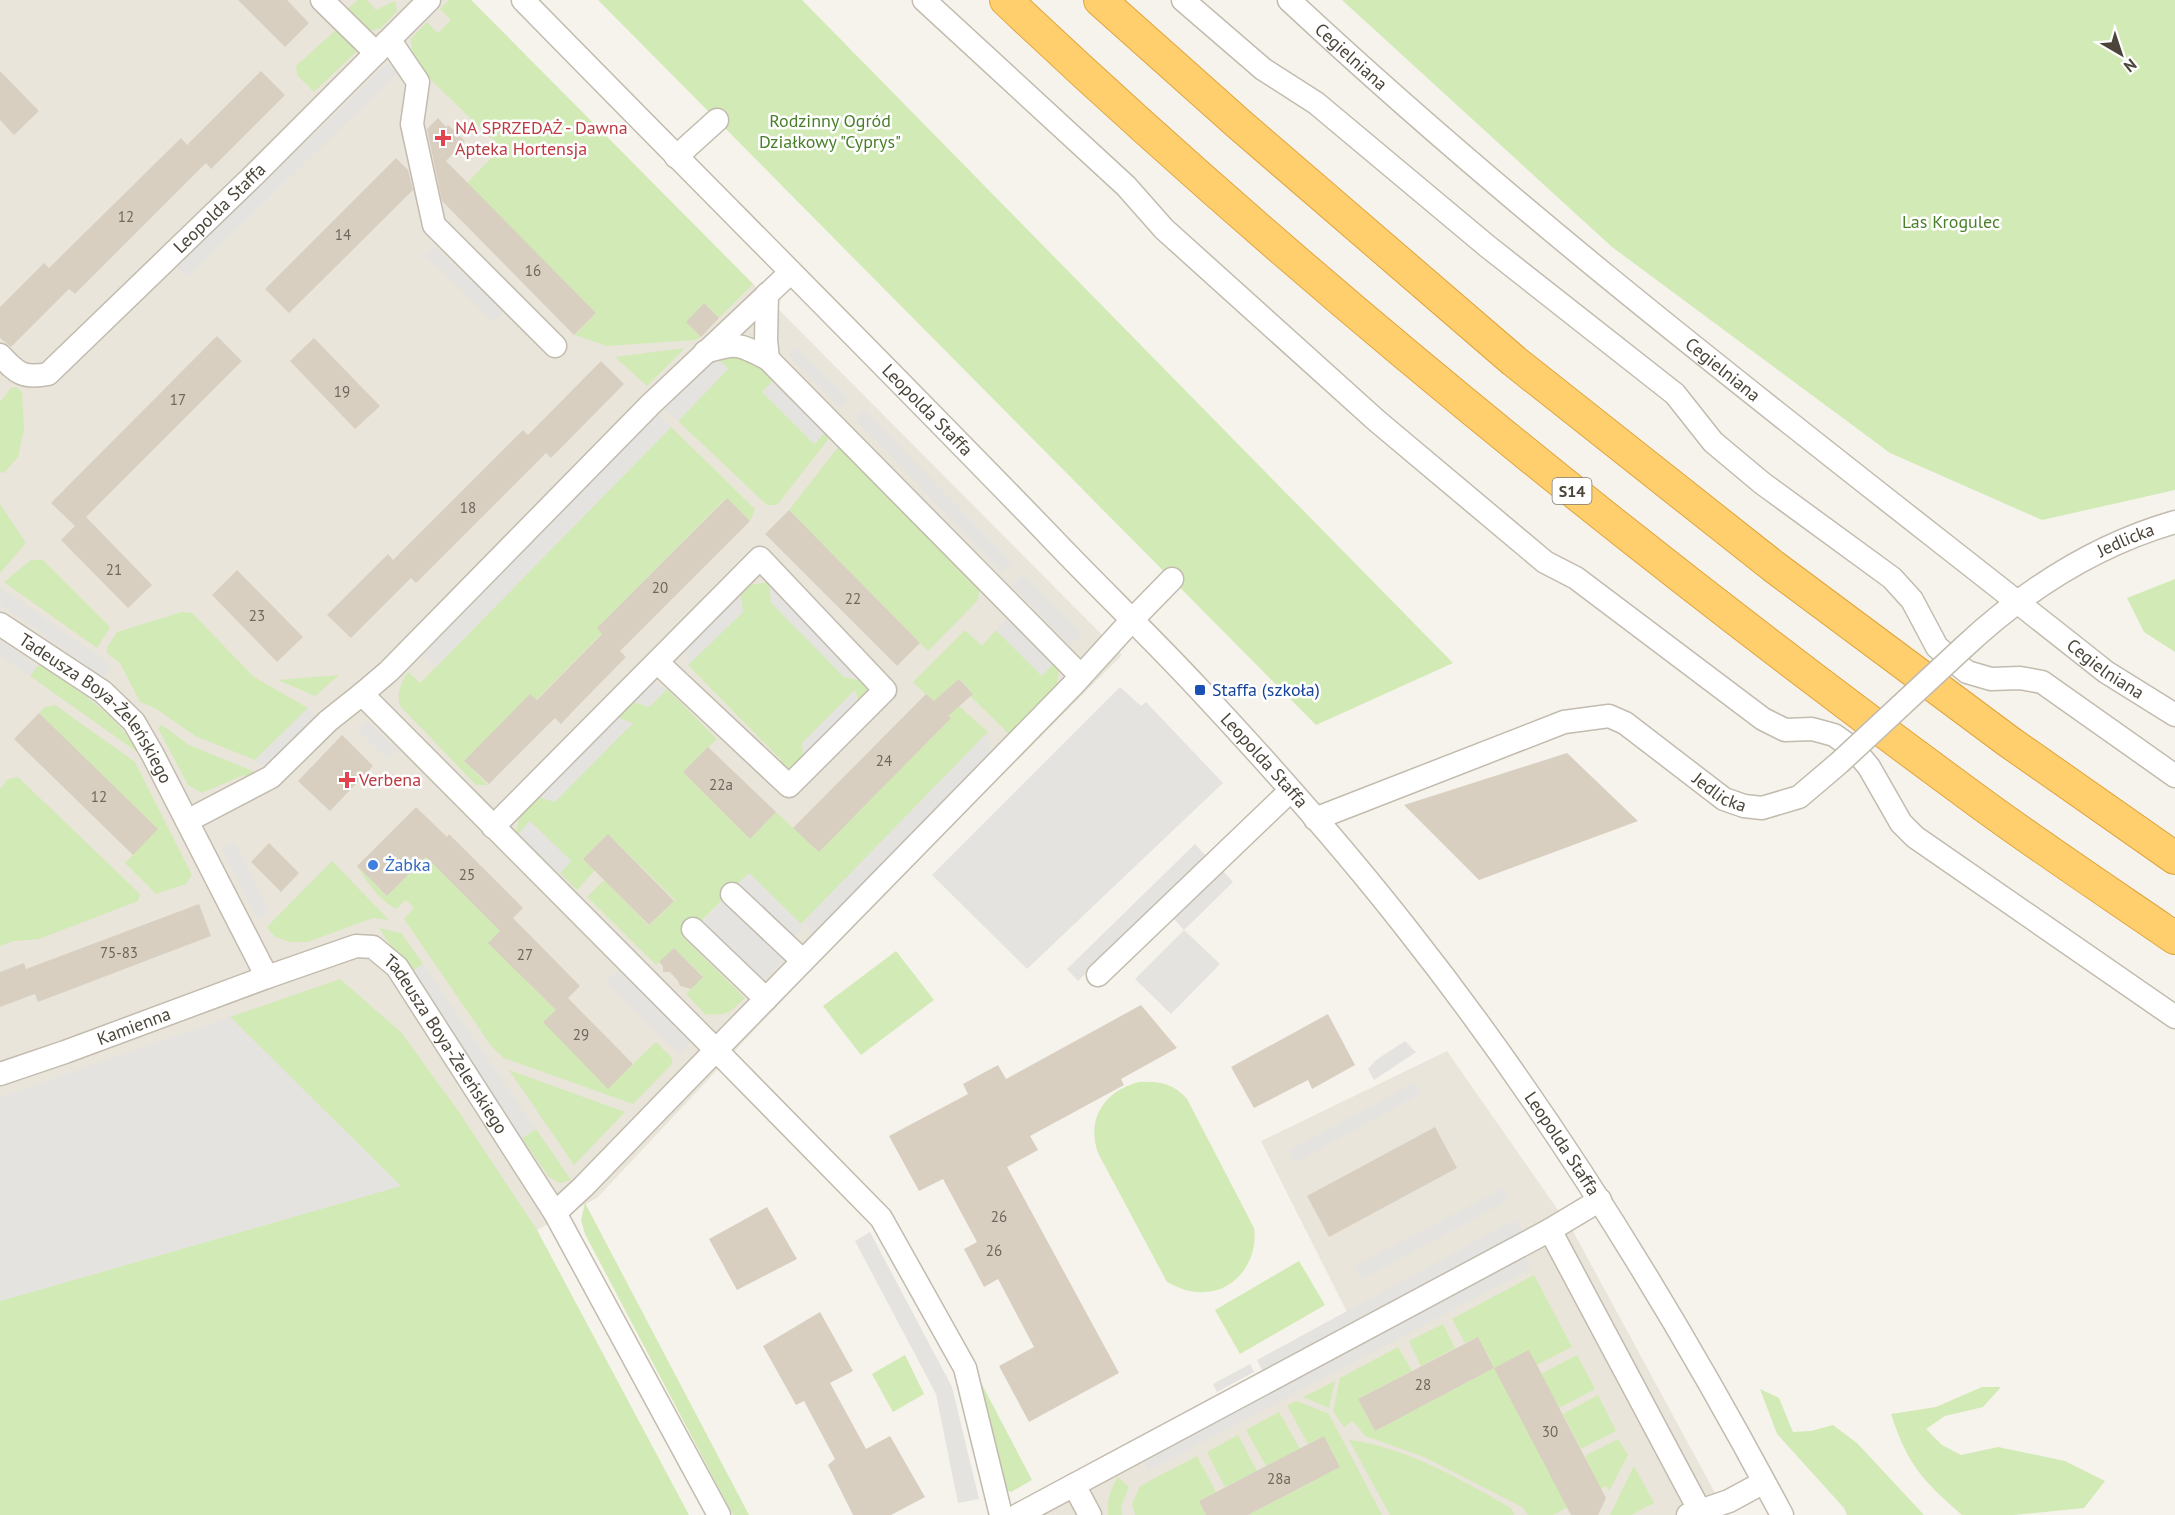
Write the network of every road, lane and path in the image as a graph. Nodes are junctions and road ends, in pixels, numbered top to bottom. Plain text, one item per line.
1 (322, 0) edge
2 (523, 0) edge
3 (924, 0) edge
4 (1006, 0) edge
5 (1100, 0) edge
6 (1183, 0) edge
7 (1289, 0) edge
8 (423, 2) edge
9 (382, 47) junction
10 (717, 120) dead end
11 (676, 157) junction
12 (790, 273) junction
13 (767, 294) junction
14 (555, 346) dead end
15 (704, 352) junction
16 (0, 355) edge
17 (768, 358) junction
18 (2175, 522) edge
19 (1172, 579) dead end
20 (2018, 602) junction
21 (1132, 620) junction
22 (0, 624) edge
23 (657, 662) junction
24 (1081, 676) junction
25 (362, 694) junction
26 (2175, 715) edge
27 (2175, 776) edge
28 (1290, 791) junction
29 (1315, 819) junction
30 (187, 821) junction
31 (493, 826) junction
32 (2175, 858) edge
33 (732, 894) dead end
34 (693, 929) dead end
35 (2175, 938) edge
36 (803, 961) junction
37 (1098, 975) dead end
38 (267, 977) junction
39 (766, 999) junction
40 (2175, 1017) edge
41 (716, 1050) junction
42 (0, 1074) edge
43 (1600, 1200) junction
44 (555, 1213) junction
45 (1550, 1230) junction
46 (1764, 1482) junction
47 (1074, 1485) junction
48 (1696, 1514) edge
49 (719, 1515) edge
50 (1001, 1515) edge
51 (1018, 1515) edge
52 (1090, 1515) edge
53 (1782, 1515) edge

1 - 9 street
2 - 11 street, Leopolda Staffa
3 - 40 street
4 - 35 highway, S14
5 - 32 highway
6 - 27 street
7 - 20 street, Cegielniana
8 - 9 street, Leopolda Staffa
9 - 14 street
9 - 16 street, Leopolda Staffa
10 - 11 street
11 - 12 street, Leopolda Staffa
12 - 13 street
12 - 21 street, Leopolda Staffa
13 - 15 street
13 - 17 street
15 - 17 street
15 - 25 street
17 - 24 street
18 - 20 street, Jedlicka
19 - 21 street
20 - 26 street, Cegielniana
20 - 29 street, Jedlicka, bridge
21 - 24 street
21 - 28 street, Leopolda Staffa
22 - 30 street, Tadeusza Boya-Żeleńskiego
23 - 23 street
23 - 31 street
24 - 36 street
25 - 30 street
25 - 31 street
28 - 29 street, Leopolda Staffa
28 - 37 street
29 - 43 street, Leopolda Staffa
30 - 38 street, Tadeusza Boya-Żeleńskiego
31 - 41 street
33 - 36 street
34 - 39 street
36 - 39 street
38 - 42 street, Kamienna
38 - 44 street, Tadeusza Boya-Żeleńskiego
39 - 41 street
41 - 44 street
41 - 50 street
43 - 45 street
43 - 46 street, Leopolda Staffa
44 - 49 street, Tadeusza Boya-Żeleńskiego
45 - 47 street
45 - 48 street
46 - 48 street
46 - 53 street, Leopolda Staffa
47 - 51 street
47 - 52 street

